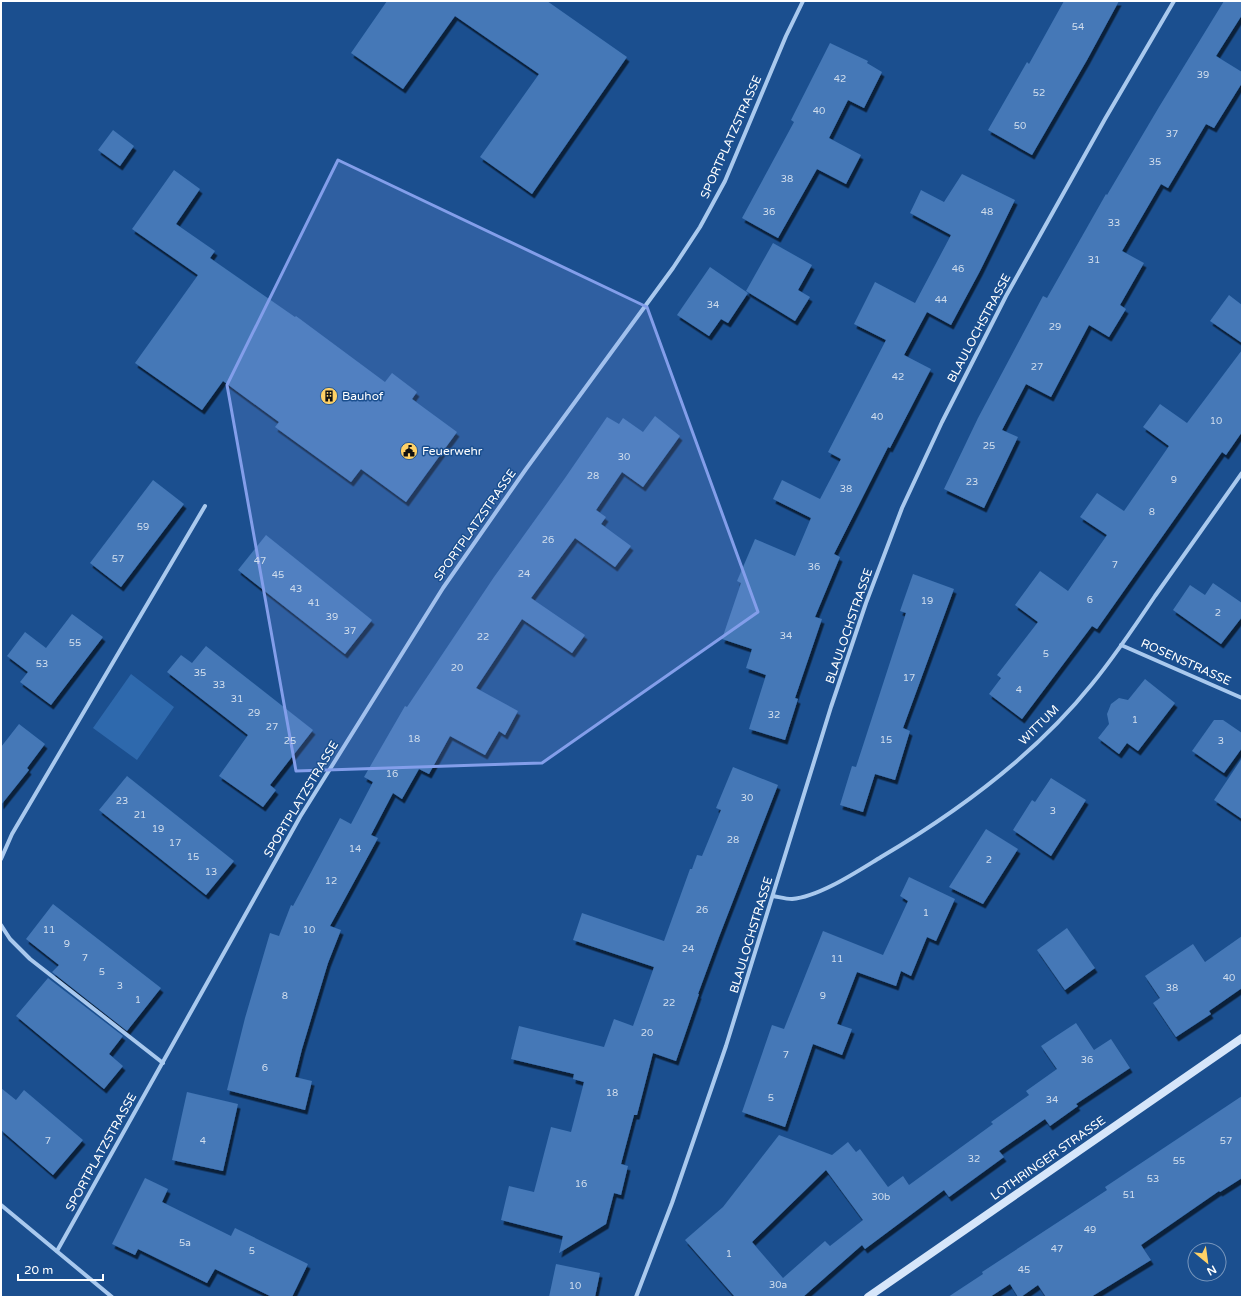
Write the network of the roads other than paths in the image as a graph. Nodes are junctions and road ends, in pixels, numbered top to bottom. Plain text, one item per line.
1 (803, 1) edge
2 (1174, 1) edge
3 (1242, 473) edge
4 (205, 506) dead end
5 (1121, 645) junction
6 (1242, 698) edge
7 (1, 859) edge
8 (773, 896) junction
9 (1, 925) edge
10 (1242, 1038) edge
11 (163, 1063) junction
12 (1, 1205) edge
13 (57, 1251) junction
14 (112, 1297) edge
15 (636, 1297) edge
16 (868, 1297) edge

1 - 11 street, SPORTPLATZSTRASSE
2 - 8 street, BLAULOCHSTRASSE
3 - 5 street, WITTUM
4 - 7 street
5 - 6 street, ROSENSTRASSE
5 - 8 street, WITTUM
8 - 15 street, BLAULOCHSTRASSE
9 - 11 street
10 - 16 street, LOTHRINGER STRASSE
11 - 13 street, SPORTPLATZSTRASSE
12 - 13 street
13 - 14 street

